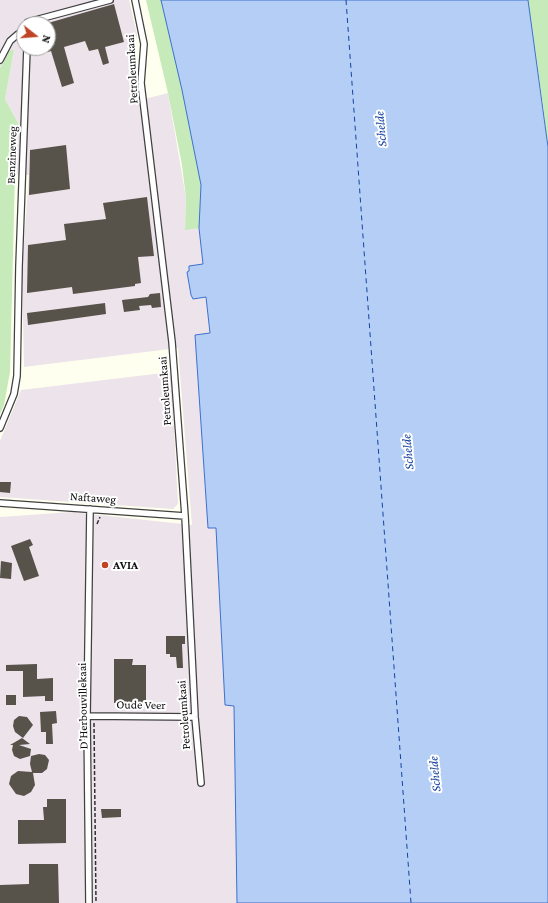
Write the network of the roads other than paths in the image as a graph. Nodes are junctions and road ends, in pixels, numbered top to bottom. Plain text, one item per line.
1 (110, 0) edge
2 (135, 0) edge
3 (50, 16) edge
4 (16, 36) edge
5 (28, 56) edge
6 (0, 60) edge
7 (0, 428) edge
8 (0, 503) edge
9 (90, 509) junction
10 (185, 516) junction
11 (87, 716) junction
12 (194, 717) junction
13 (201, 783) dead end
14 (89, 903) edge

1 - 3 street
2 - 10 street, Petroleumkaai
4 - 6 street
5 - 7 street, Benzineweg
8 - 9 street, Naftaweg
9 - 10 street, Naftaweg
9 - 11 street, D'Herbouvillekaai
10 - 12 street, Petroleumkaai
11 - 12 street, Oude Veer
11 - 14 street, D'Herbouvillekaai
12 - 13 street, Petroleumkaai

